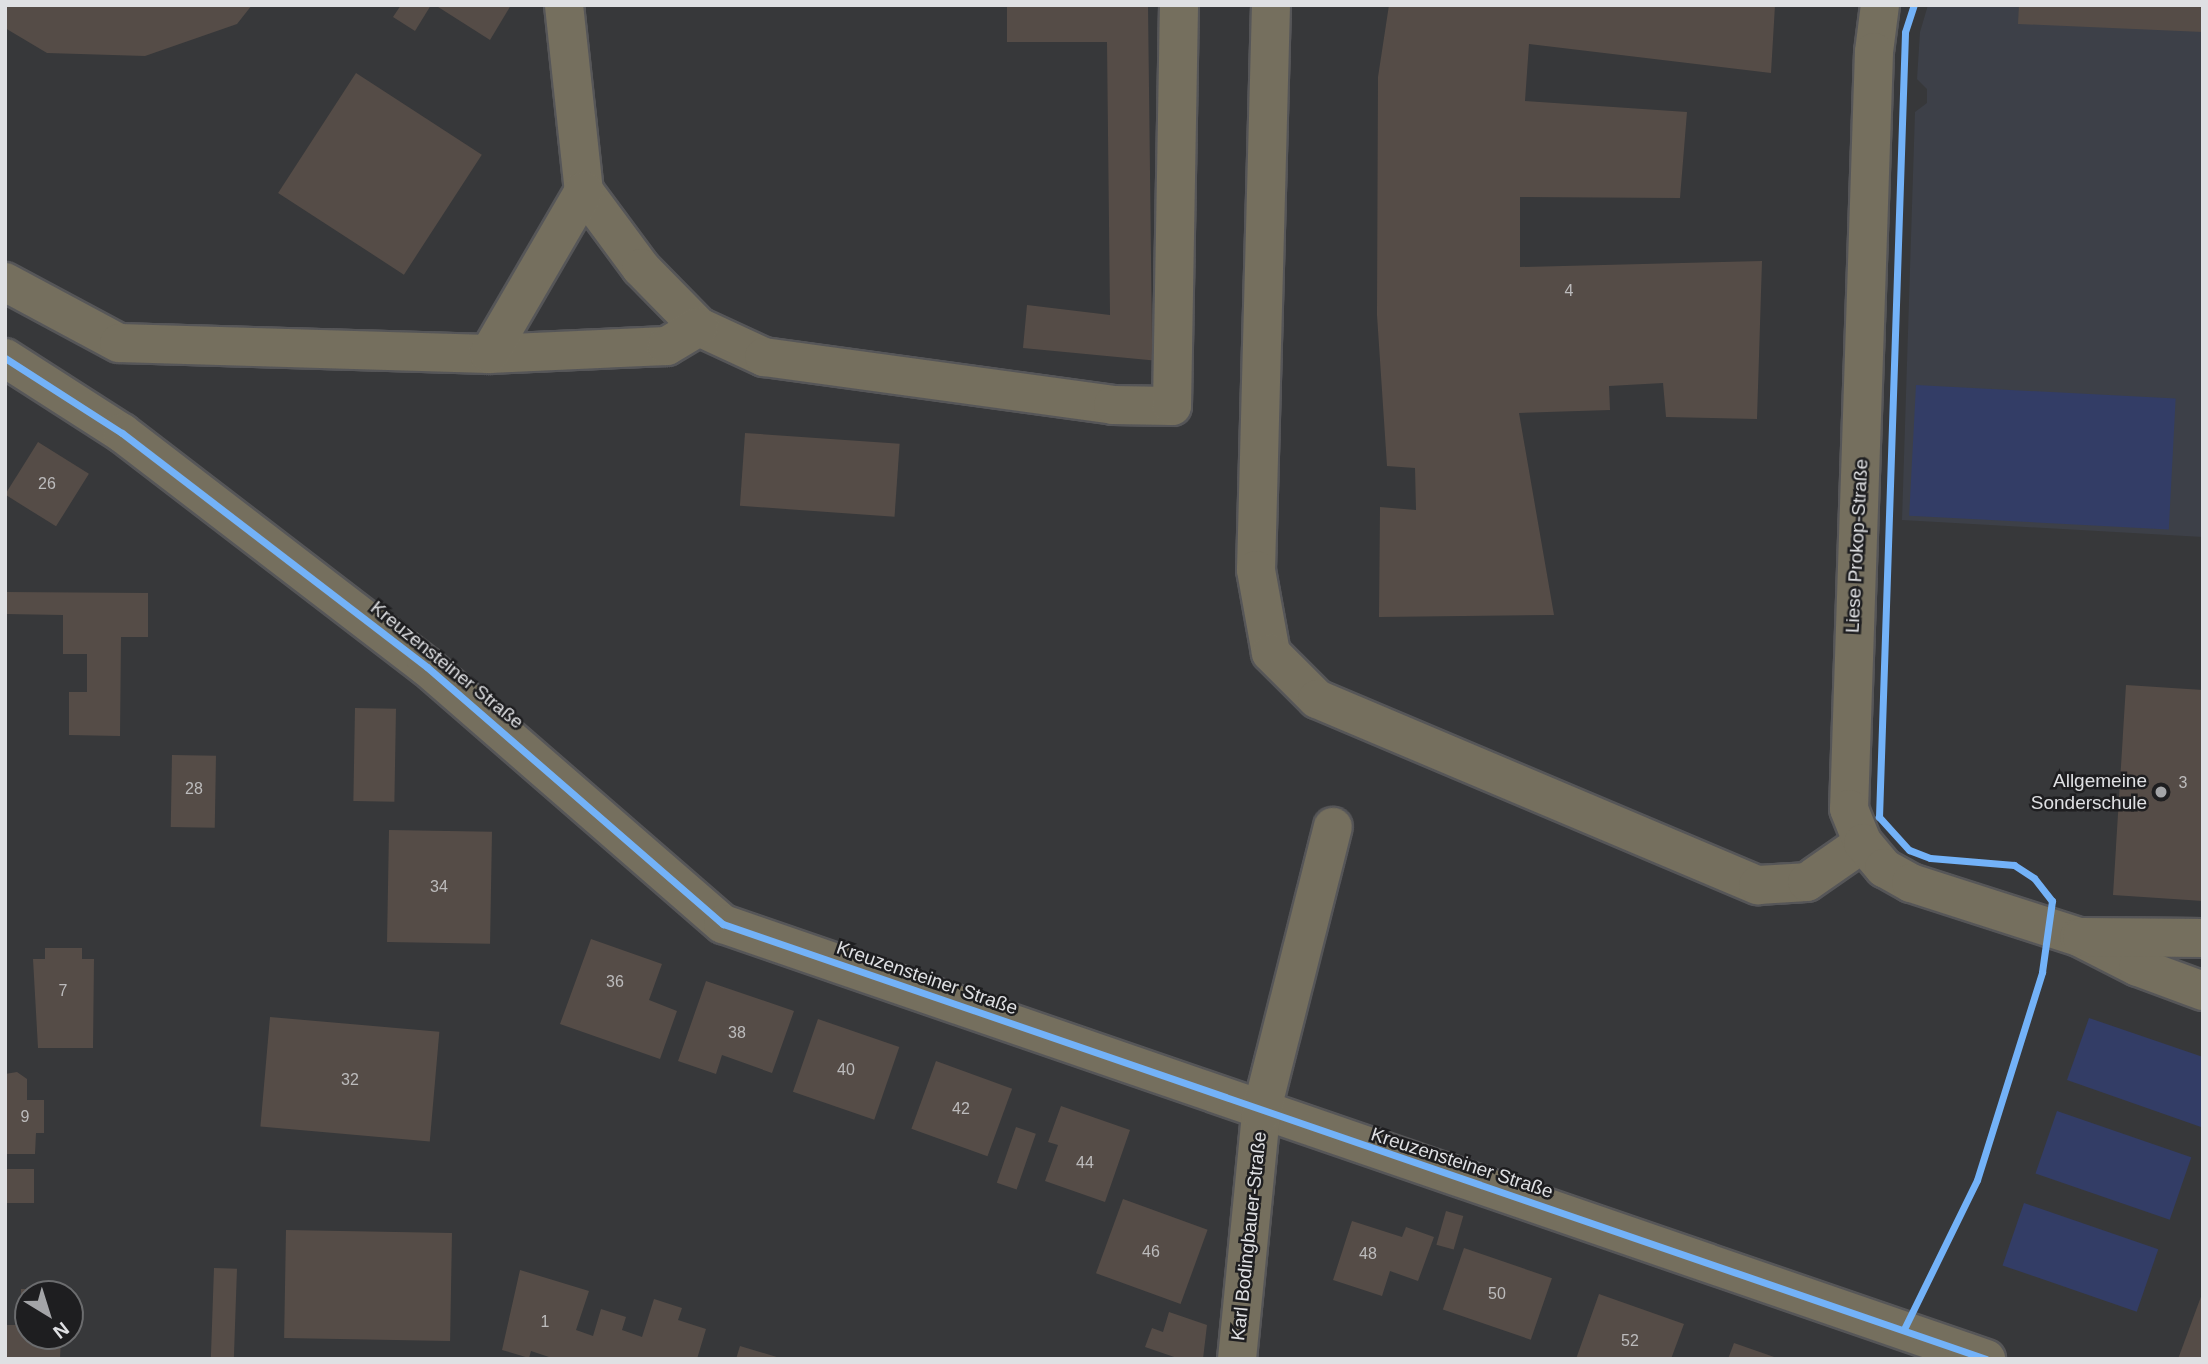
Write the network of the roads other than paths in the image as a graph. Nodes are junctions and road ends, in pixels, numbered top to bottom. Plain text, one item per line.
1 (564, 5) edge
2 (1180, 5) edge
3 (1270, 5) edge
4 (1880, 5) edge
5 (584, 191) junction
6 (5, 282) edge
7 (699, 327) junction
8 (489, 354) junction
9 (5, 358) edge
10 (1333, 827) dead end
11 (1863, 844) junction
12 (2080, 937) junction
13 (2203, 938) edge
14 (2203, 991) edge
15 (1261, 1113) junction
16 (1237, 1359) edge
17 (1986, 1359) edge

1 - 5 street
2 - 7 street
3 - 11 street
4 - 11 street, Liese Prokop-Straße
5 - 7 street
5 - 8 street
6 - 8 street
7 - 8 street
9 - 15 street, Kreuzensteiner Straße
10 - 15 street, Karl Bodingbauer-Straße
11 - 12 street, Liese Prokop-Straße
12 - 13 street, Liese Prokop-Straße
12 - 14 street, Liese Prokop-Straße
15 - 16 street, Karl Bodingbauer-Straße
15 - 17 street, Kreuzensteiner Straße

